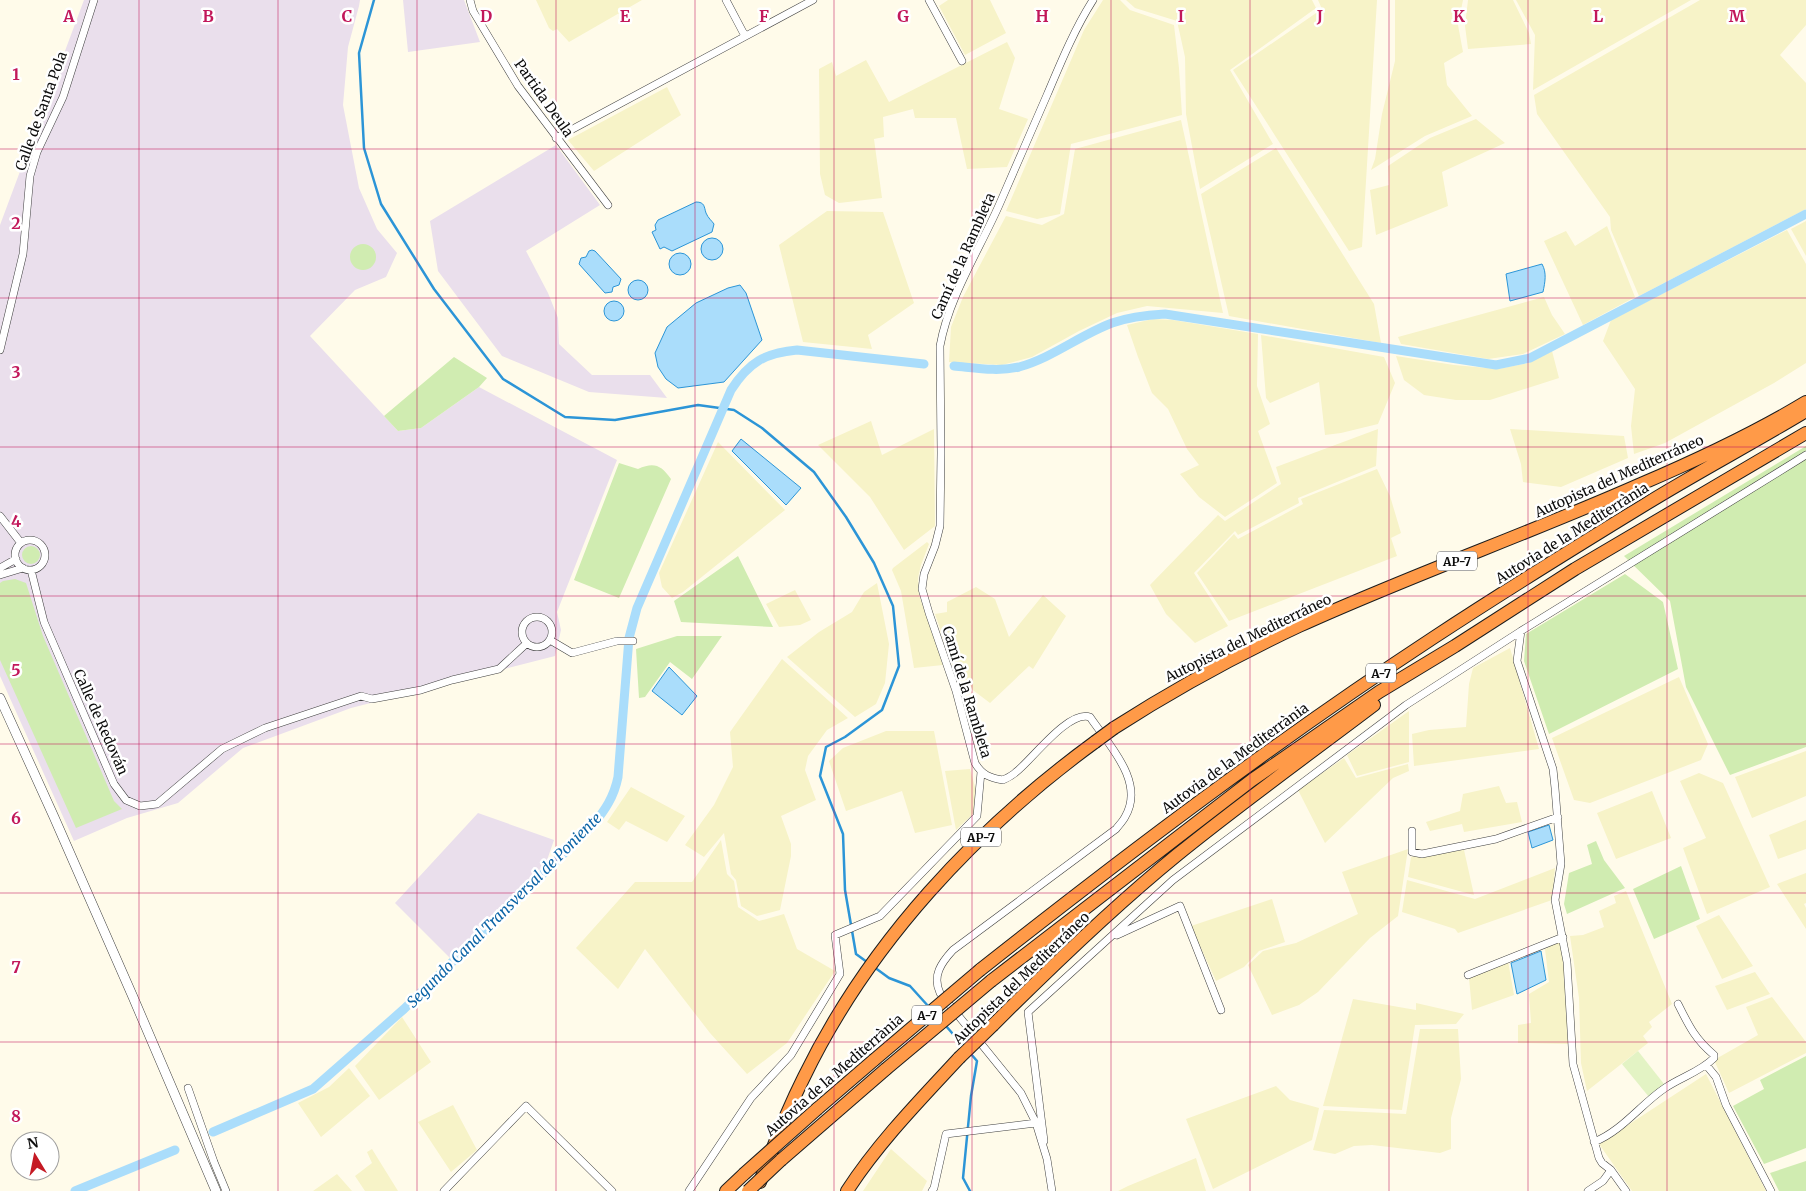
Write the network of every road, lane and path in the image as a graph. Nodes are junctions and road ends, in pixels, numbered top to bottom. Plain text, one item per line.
1 (94, 0) edge
2 (470, 0) edge
3 (726, 0) edge
4 (813, 0) edge
5 (930, 0) edge
6 (1093, 0) edge
7 (745, 36) junction
8 (962, 61) dead end
9 (556, 138) junction
10 (608, 205) dead end
11 (0, 350) edge
12 (1806, 402) edge
13 (1806, 411) edge
14 (1806, 432) edge
15 (1806, 454) edge
16 (0, 516) edge
17 (21, 543) junction
18 (16, 559) junction
19 (0, 568) edge
20 (23, 568) junction
21 (31, 570) junction
22 (0, 575) edge
23 (1521, 631) junction
24 (550, 640) junction
25 (633, 642) dead end
26 (527, 643) junction
27 (1455, 646) junction
28 (0, 698) edge
29 (980, 772) junction
30 (1558, 817) junction
31 (1412, 831) dead end
32 (1563, 937) junction
33 (1110, 938) junction
34 (1468, 975) dead end
35 (1678, 1004) dead end
36 (1221, 1010) dead end
37 (1707, 1066) junction
38 (188, 1088) dead end
39 (1036, 1123) junction
40 (1594, 1142) junction
41 (1047, 1159) junction
42 (1611, 1170) junction
43 (216, 1191) edge
44 (226, 1191) edge
45 (444, 1191) edge
46 (612, 1191) edge
47 (689, 1191) edge
48 (726, 1191) edge
49 (748, 1191) edge
50 (756, 1191) edge
51 (847, 1191) edge
52 (932, 1191) edge
53 (1052, 1191) edge
54 (1588, 1191) edge
55 (1626, 1191) edge
56 (1771, 1191) edge

1 - 11 street, Calle de Santa Pola
2 - 9 street, Partida Deula
3 - 7 street
4 - 7 street
5 - 8 street
6 - 29 street, Camí de la Rambleta
7 - 9 street
9 - 10 street, Partida Deula
12 - 50 highway, Autopista del Mediterráneo / AP-7, bridge
13 - 48 highway, Autovia de la Mediterrània / A-7, bridge
14 - 27 highway, Autovia de la Mediterrània / A-7
15 - 23 street
16 - 17 street
17 - 18 street
17 - 21 street
18 - 19 street
18 - 20 street
20 - 21 street
20 - 22 street
21 - 26 street, Calle de Redován
23 - 30 street
23 - 33 street
24 - 25 street
24 - 26 street
24 - 26 street
27 - 49 highway, Autovia de la Mediterrània / A-7, bridge
27 - 51 highway, Autopista del Mediterráneo, bridge
28 - 43 street
29 - 39 street, Camí de la Rambleta
29 - 47 street
30 - 31 street
30 - 32 street
32 - 34 street
32 - 40 street
33 - 36 street
33 - 41 street
35 - 37 street
37 - 40 street
37 - 56 street
38 - 44 street
39 - 41 street, Camí de la Rambleta
39 - 52 street
40 - 42 street
41 - 53 street, Camí de la Rambleta
42 - 54 street
42 - 55 street
45 - 46 street

